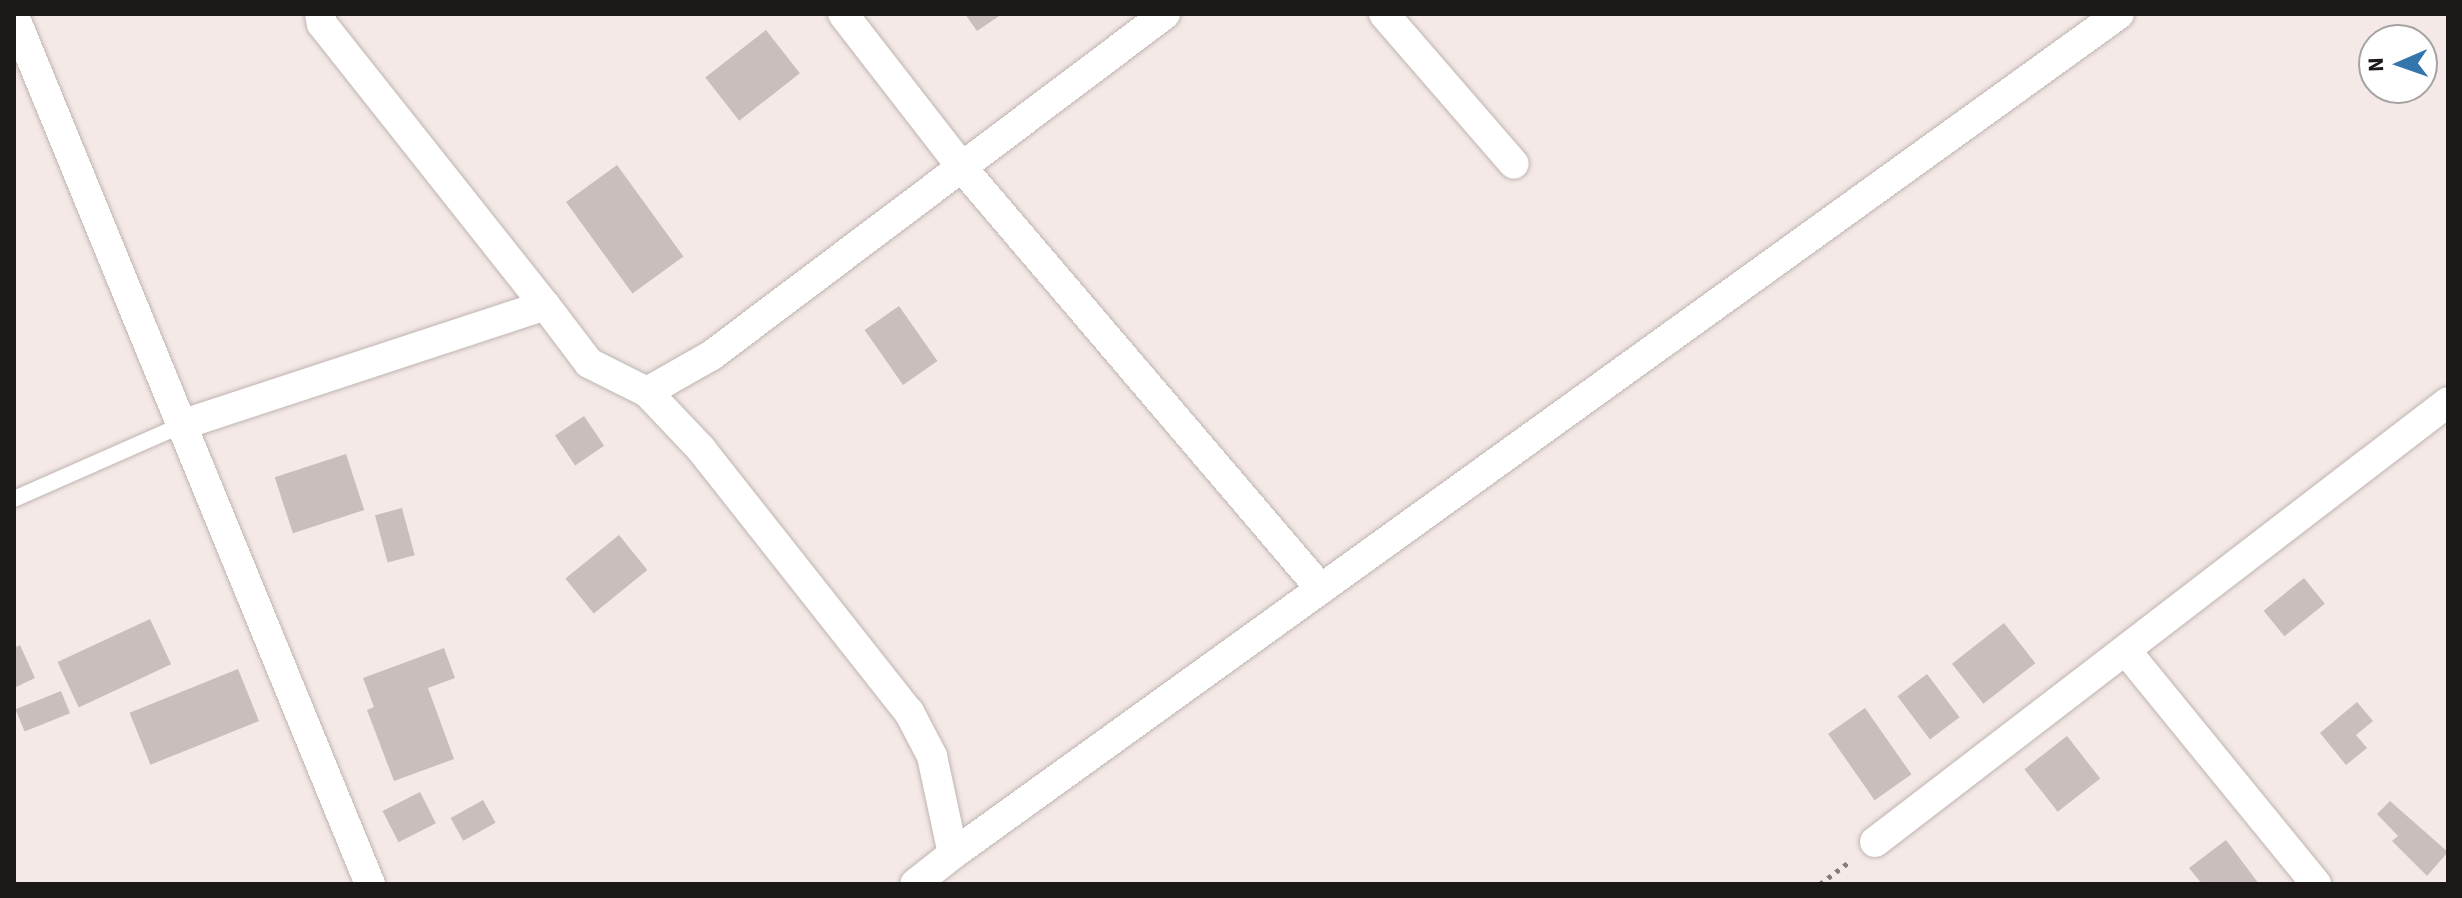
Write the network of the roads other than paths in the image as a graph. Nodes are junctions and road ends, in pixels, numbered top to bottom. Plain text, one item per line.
1 (320, 14) edge
2 (843, 14) edge
3 (1165, 14) edge
4 (1384, 14) edge
5 (2119, 14) edge
6 (14, 16) edge
7 (1514, 164) dead end
8 (964, 170) junction
9 (545, 305) junction
10 (647, 392) junction
11 (2448, 402) edge
12 (184, 424) junction
13 (14, 499) edge
14 (1321, 589) junction
15 (2127, 652) junction
16 (1875, 842) dead end
17 (953, 854) junction
18 (370, 884) edge
19 (915, 884) edge
20 (2316, 884) edge

1 - 9 street
2 - 8 street
3 - 8 street
4 - 7 street
5 - 14 street
6 - 12 street
8 - 10 street
8 - 14 street
9 - 10 street
9 - 12 street
10 - 17 street
11 - 15 street
12 - 13 lane
12 - 18 street
14 - 17 street
15 - 16 street
15 - 20 street
17 - 19 street

